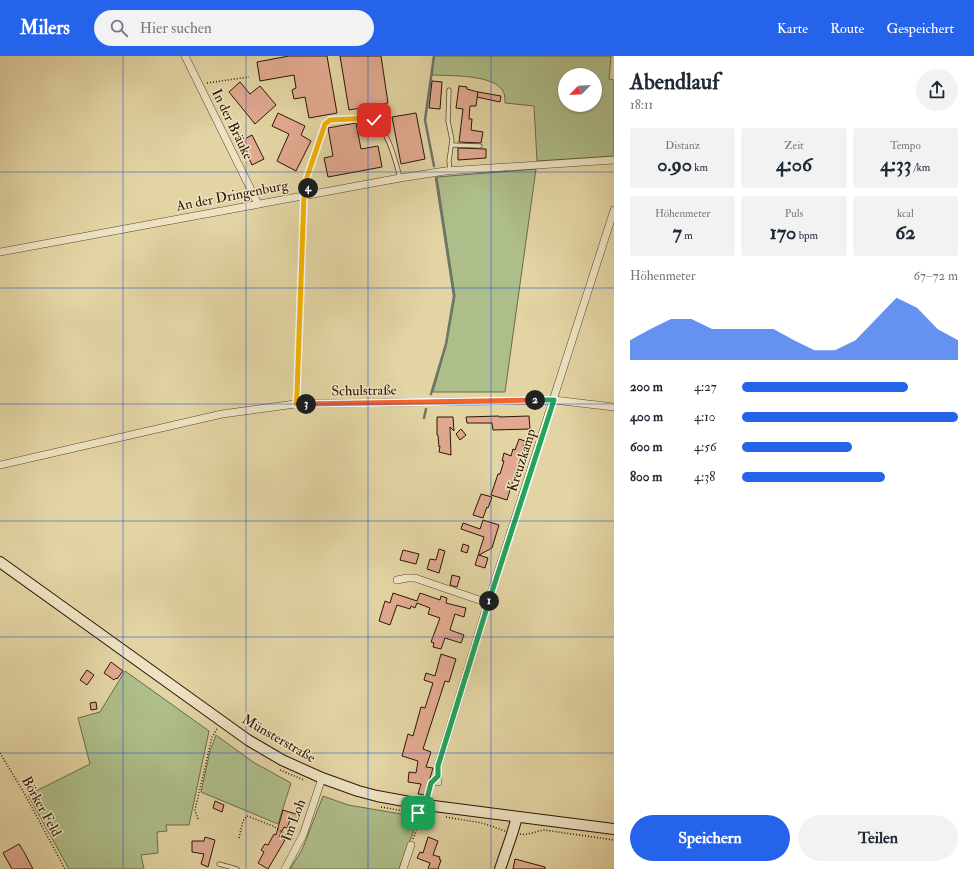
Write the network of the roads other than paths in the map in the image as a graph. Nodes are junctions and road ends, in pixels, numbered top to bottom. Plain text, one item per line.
1 (185, 56) edge
2 (449, 90) dead end
3 (452, 145) junction
4 (480, 146) dead end
5 (614, 160) edge
6 (450, 171) junction
7 (400, 178) junction
8 (306, 195) junction
9 (258, 204) junction
10 (614, 210) edge
11 (0, 252) edge
12 (554, 400) junction
13 (614, 407) edge
14 (0, 465) edge
15 (0, 562) edge
16 (397, 580) dead end
17 (488, 603) junction
18 (322, 778) junction
19 (438, 779) road end
20 (517, 817) junction
21 (614, 829) edge
22 (411, 845) road end
23 (219, 864) dead end
24 (237, 869) edge
25 (285, 869) edge
26 (403, 869) edge
27 (500, 869) edge

1 - 9 street, In der Bräuke
2 - 3 lane
3 - 4 lane
3 - 6 lane
5 - 6 street, An der Dringenburg
6 - 7 street, An der Dringenburg
7 - 8 street, An der Dringenburg
7 - 8 lane
8 - 9 street, An der Dringenburg
9 - 11 street, An der Dringenburg
10 - 12 street, Kreuzkamp
12 - 13 street, Schulstraße
12 - 14 street, Schulstraße
12 - 17 street, Kreuzkamp
15 - 18 main road, Münsterstraße
16 - 17 street
17 - 19 street, Kreuzkamp
18 - 20 main road, Münsterstraße
18 - 25 street, Im Loh
20 - 21 main road, Münsterstraße
20 - 27 main road
22 - 26 street
23 - 24 lane

